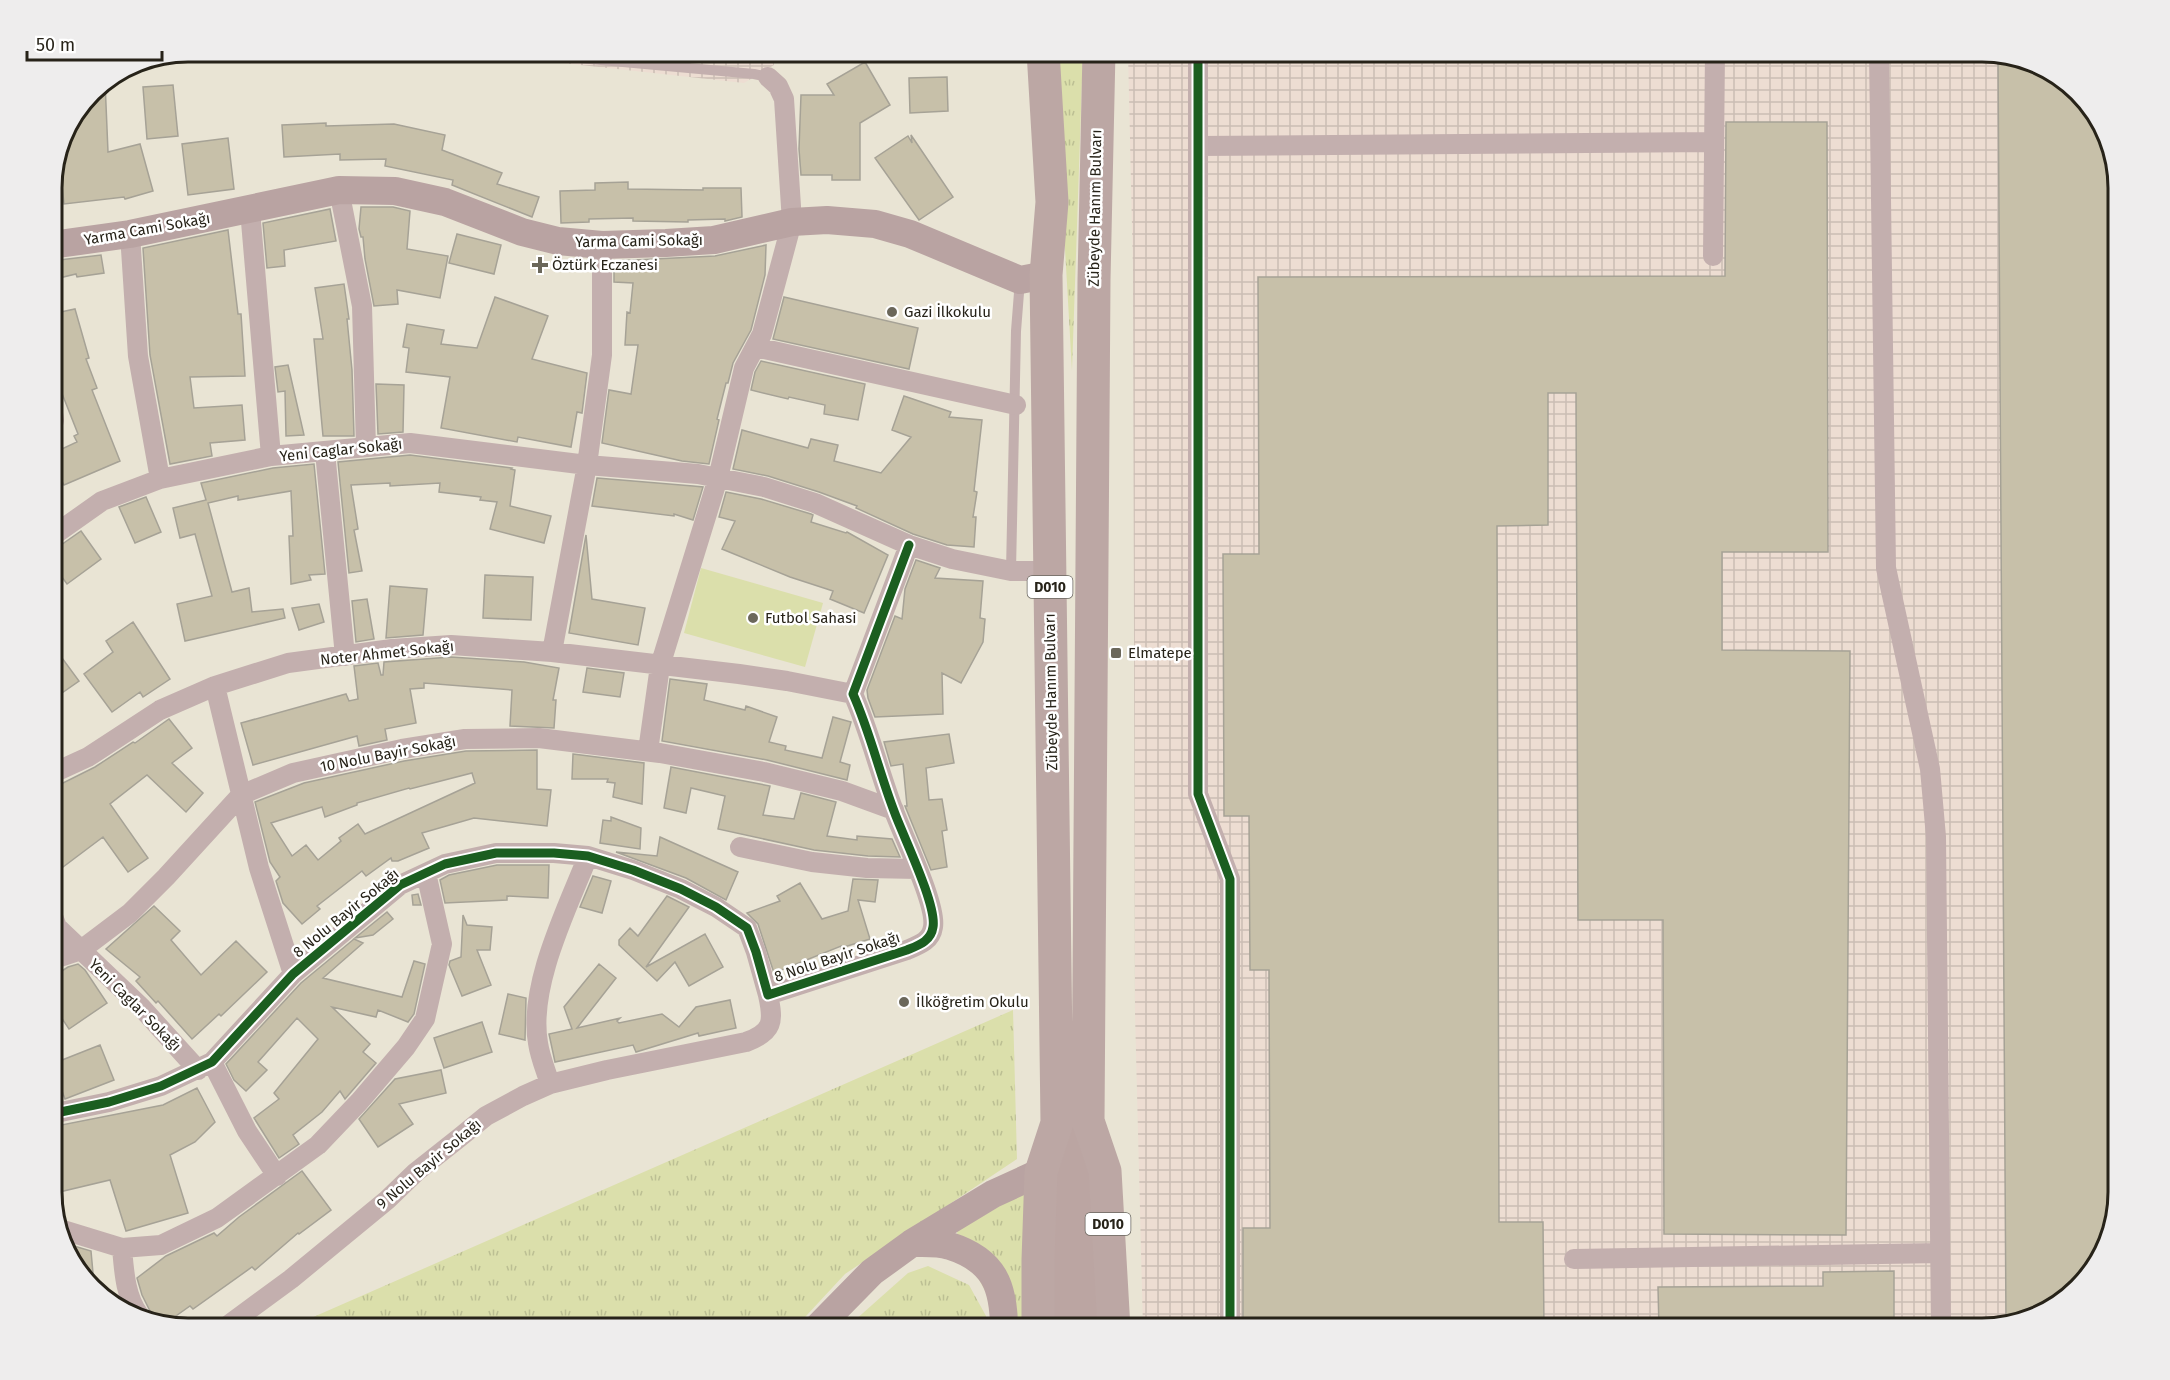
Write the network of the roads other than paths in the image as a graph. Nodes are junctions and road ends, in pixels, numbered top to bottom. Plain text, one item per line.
1 (638, 62) edge
2 (675, 62) edge
3 (1044, 62) edge
4 (1099, 62) edge
5 (1198, 62) edge
6 (1715, 62) edge
7 (1879, 62) edge
8 (675, 66) junction
9 (768, 77) joint
10 (1714, 142) junction
11 (1198, 146) junction
12 (339, 190) junction
13 (250, 210) junction
14 (792, 222) junction
15 (130, 234) junction
16 (62, 243) edge
17 (602, 245) junction
18 (1713, 256) dead end
19 (1033, 278) junction
20 (755, 347) junction
21 (1016, 405) junction
22 (366, 447) junction
23 (325, 452) junction
24 (271, 456) junction
25 (587, 465) junction
26 (718, 478) junction
27 (160, 479) junction
28 (62, 529) edge
29 (909, 544) junction
30 (1011, 571) junction
31 (1050, 571) junction
32 (552, 652) junction
33 (345, 656) junction
34 (660, 666) junction
35 (215, 686) junction
36 (853, 694) junction
37 (648, 751) junction
38 (62, 769) edge
39 (241, 795) junction
40 (894, 810) junction
41 (740, 847) dead end
42 (588, 856) junction
43 (918, 869) junction
44 (426, 873) junction
45 (62, 932) edge
46 (81, 950) junction
47 (62, 956) edge
48 (293, 974) junction
49 (768, 995) junction
50 (205, 1066) junction
51 (550, 1084) junction
52 (62, 1111) edge
53 (1072, 1122) junction
54 (1041, 1172) junction
55 (278, 1176) junction
56 (68, 1231) edge
57 (912, 1243) junction
58 (122, 1248) junction
59 (1940, 1252) junction
60 (1574, 1258) dead end
61 (1075, 1262) junction
62 (134, 1307) edge
63 (238, 1318) edge
64 (827, 1318) edge
65 (1004, 1318) edge
66 (1038, 1318) edge
67 (1066, 1318) edge
68 (1086, 1318) edge
69 (1113, 1318) edge
70 (1230, 1318) edge
71 (1941, 1318) edge

1 - 8 lane
2 - 8 lane
3 - 19 highway, Zübeyde Hanım Bulvarı / D010
4 - 53 highway, Zübeyde Hanım Bulvarı / D010
5 - 11 street
6 - 10 street
7 - 59 street
8 - 9 lane
9 - 14 street
10 - 11 street
10 - 18 street
11 - 70 street
12 - 13 street, Yarma Cami Sokağı
12 - 17 street, Yarma Cami Sokağı
12 - 22 street
13 - 15 street, Yarma Cami Sokağı
13 - 24 street
14 - 17 street, Yarma Cami Sokağı
14 - 19 street, Yarma Cami Sokağı
14 - 20 street
15 - 16 street, Yarma Cami Sokağı
15 - 27 street
17 - 25 street
19 - 21 lane
19 - 31 highway, Zübeyde Hanım Bulvarı / D010
20 - 21 street
20 - 26 street
21 - 30 lane
22 - 23 street, Yeni Caglar Sokağı
22 - 25 street, Yeni Caglar Sokağı
23 - 24 street, Yeni Caglar Sokağı
23 - 33 street
24 - 27 street, Yeni Caglar Sokağı
25 - 26 street, Yeni Caglar Sokağı
25 - 32 street
26 - 29 street, Yeni Caglar Sokağı
26 - 34 street
27 - 28 street, Yeni Caglar Sokağı
29 - 30 street, Yeni Caglar Sokağı
29 - 36 street
30 - 31 street, Yeni Caglar Sokağı
31 - 53 highway, Zübeyde Hanım Bulvarı / D010
32 - 33 street, Noter Ahmet Sokağı
32 - 34 street, Noter Ahmet Sokağı
33 - 35 street, Noter Ahmet Sokağı
34 - 36 street, Noter Ahmet Sokağı
34 - 37 street
35 - 38 street, Noter Ahmet Sokağı
35 - 39 street
36 - 40 street, 8 Nolu Bayir Sokağı
37 - 39 street, 10 Nolu Bayir Sokağı
37 - 40 street, 10 Nolu Bayir Sokağı
39 - 46 street, 10 Nolu Bayir Sokağı
39 - 48 street
40 - 43 street, 8 Nolu Bayir Sokağı
41 - 43 street
42 - 44 street, 8 Nolu Bayir Sokağı
42 - 49 street, 8 Nolu Bayir Sokağı
42 - 51 street
43 - 49 street, 8 Nolu Bayir Sokağı
44 - 48 street, 8 Nolu Bayir Sokağı
44 - 55 street
45 - 46 street, Yeni Caglar Sokağı
46 - 47 street, 10 Nolu Bayir Sokağı
46 - 50 street, Yeni Caglar Sokağı
48 - 50 street, 8 Nolu Bayir Sokağı
49 - 51 street, 9 Nolu Bayir Sokağı
50 - 52 street, 8 Nolu Bayir Sokağı
50 - 55 street, Yeni Caglar Sokağı
51 - 63 street, 9 Nolu Bayir Sokağı
53 - 54 highway, D010
53 - 61 main road, D010
53 - 69 highway, D010
54 - 57 street
54 - 66 highway, D010
55 - 58 street
56 - 58 street
57 - 64 street
57 - 65 street
58 - 62 street
59 - 60 street
59 - 71 street
61 - 67 main road
61 - 68 main road

